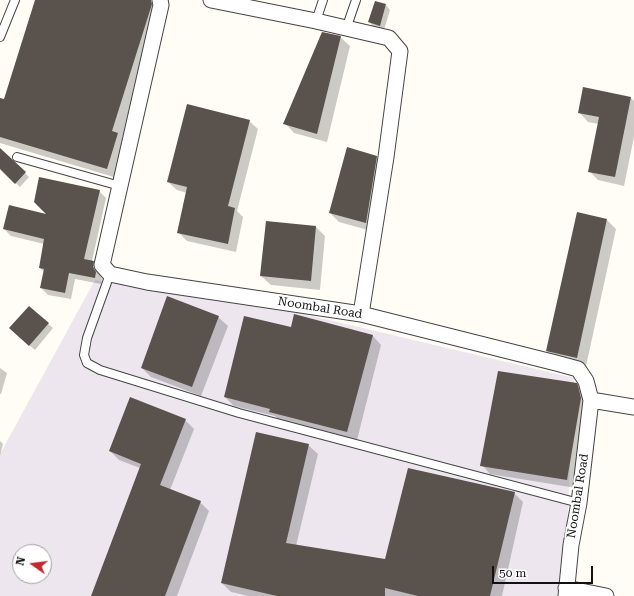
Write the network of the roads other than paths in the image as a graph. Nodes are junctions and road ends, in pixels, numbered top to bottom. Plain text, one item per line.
1 (15, 0) edge
2 (160, 0) edge
3 (211, 0) edge
4 (323, 0) edge
5 (356, 0) edge
6 (316, 21) junction
7 (346, 29) junction
8 (0, 37) edge
9 (17, 157) dead end
10 (120, 186) junction
11 (110, 274) junction
12 (361, 314) junction
13 (590, 400) junction
14 (634, 407) edge
15 (579, 503) junction
16 (566, 592) edge
17 (606, 596) edge

1 - 8 lane
2 - 10 street
3 - 6 street
4 - 6 lane
5 - 7 lane
6 - 7 street
7 - 12 street
9 - 10 lane
10 - 11 street
11 - 12 street, Noombal Road
11 - 15 lane
12 - 13 street, Noombal Road
13 - 14 street
13 - 15 street, Noombal Road
15 - 16 street, Noombal Road
16 - 17 street

